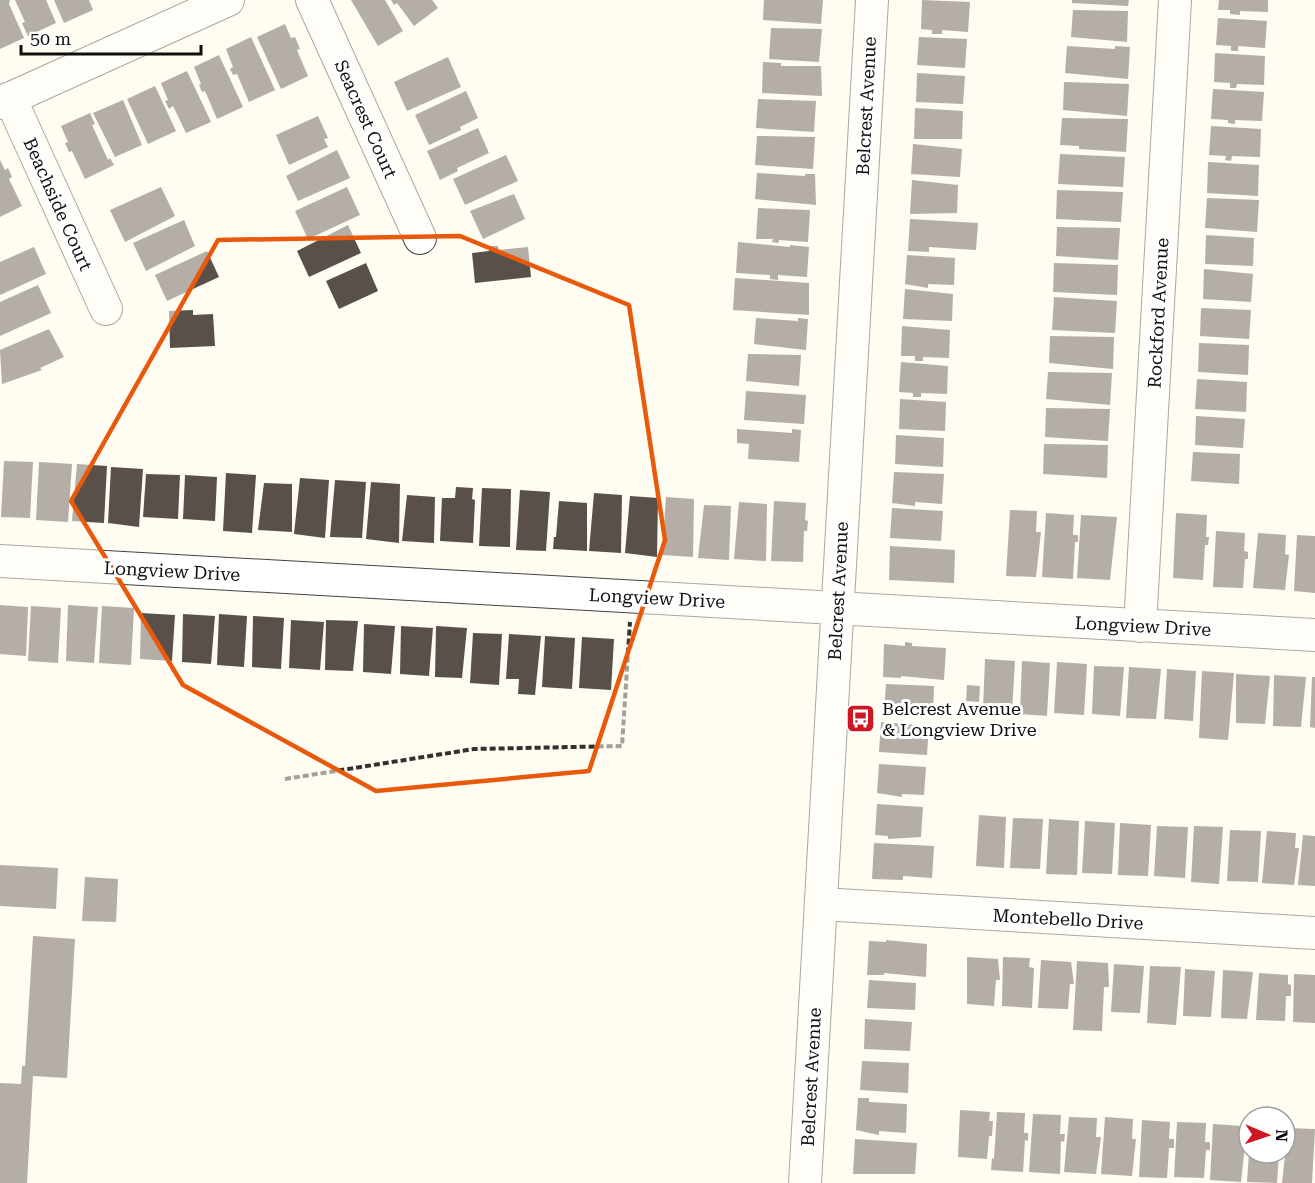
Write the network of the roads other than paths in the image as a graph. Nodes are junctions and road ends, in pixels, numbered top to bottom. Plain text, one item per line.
1 (228, 0) edge
2 (312, 0) edge
3 (872, 0) edge
4 (1175, 0) edge
5 (5, 100) edge
6 (420, 238) dead end
7 (106, 309) dead end
8 (0, 561) edge
9 (837, 608) junction
10 (1140, 626) junction
11 (1315, 635) edge
12 (821, 904) junction
13 (1315, 933) edge
14 (805, 1183) edge

1 - 5 street
2 - 6 street, Seacrest Court
3 - 9 street, Belcrest Avenue
4 - 10 street, Rockford Avenue
5 - 7 street, Beachside Court
8 - 9 street, Longview Drive
9 - 10 street, Longview Drive
9 - 12 street, Belcrest Avenue
10 - 11 street, Longview Drive
12 - 13 street, Montebello Drive
12 - 14 street, Belcrest Avenue

